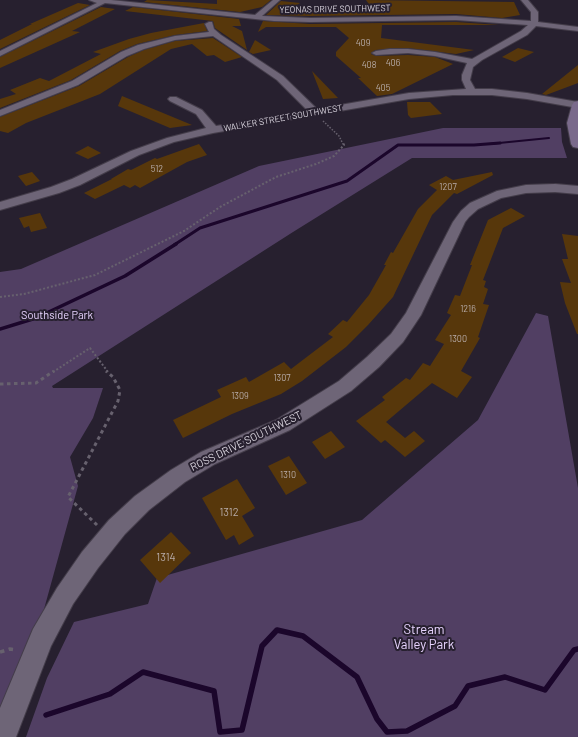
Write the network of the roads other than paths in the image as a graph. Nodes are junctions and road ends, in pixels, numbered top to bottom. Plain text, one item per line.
1 (92, 0) edge
2 (277, 0) edge
3 (524, 0) edge
4 (105, 1) edge
5 (216, 14) junction
6 (255, 18) junction
7 (534, 24) junction
8 (578, 29) edge
9 (214, 34) junction
10 (376, 53) dead end
11 (0, 54) edge
12 (474, 62) junction
13 (472, 92) junction
14 (173, 100) dead end
15 (578, 105) edge
16 (0, 113) edge
17 (314, 113) junction
18 (213, 130) junction
19 (578, 144) edge
20 (578, 190) edge
21 (0, 206) edge
22 (2, 737) edge

1 - 4 street, YEONAS DRIVE SOUTHWEST
2 - 6 street
3 - 7 street
4 - 5 street, YEONAS DRIVE SOUTHWEST
4 - 11 street
5 - 6 street, YEONAS DRIVE SOUTHWEST
5 - 9 street
6 - 7 street, YEONAS DRIVE SOUTHWEST
7 - 8 street, YEONAS DRIVE SOUTHWEST
7 - 12 street
9 - 16 street
9 - 17 street
10 - 12 street
12 - 13 street
13 - 15 street, WALKER STREET SOUTHWEST
13 - 17 street, WALKER STREET SOUTHWEST
14 - 18 street
15 - 19 street
17 - 18 street, WALKER STREET SOUTHWEST
18 - 21 street, WALKER STREET SOUTHWEST
20 - 22 street, ROSS DRIVE SOUTHWEST

